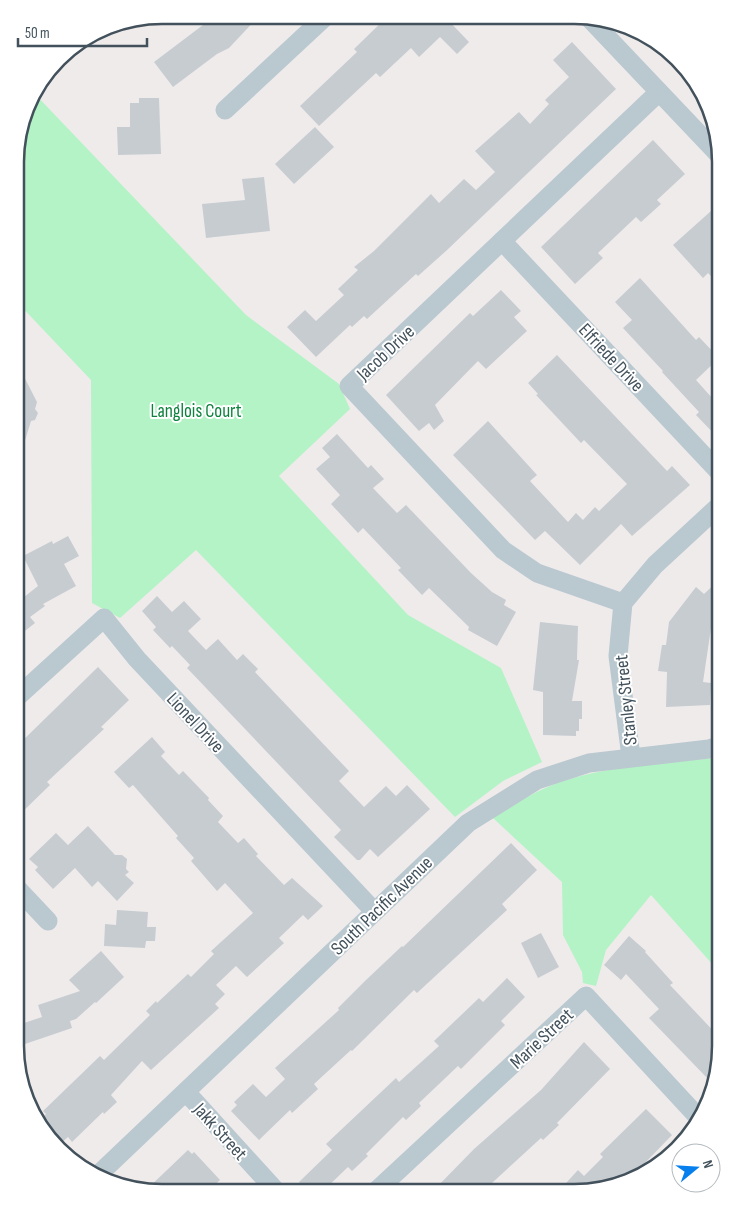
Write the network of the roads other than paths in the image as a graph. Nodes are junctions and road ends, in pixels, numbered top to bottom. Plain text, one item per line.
1 (317, 24) edge
2 (596, 26) edge
3 (659, 92) junction
4 (225, 110) dead end
5 (711, 147) edge
6 (502, 241) junction
7 (712, 464) edge
8 (712, 512) edge
9 (623, 603) junction
10 (24, 693) edge
11 (712, 748) edge
12 (631, 757) junction
13 (24, 896) edge
14 (374, 911) junction
15 (48, 921) dead end
16 (186, 1092) junction
17 (695, 1113) edge
18 (103, 1171) edge
19 (270, 1184) edge
20 (384, 1184) edge

1 - 4 street
2 - 3 street
3 - 5 street
3 - 6 street, Jacob Drive
6 - 7 street, Elfriede Drive
6 - 9 street, Jacob Drive
8 - 9 street
9 - 12 street, Stanley Street
10 - 14 street, Lionel Drive
11 - 12 street, South Pacific Avenue
12 - 14 street, South Pacific Avenue
13 - 15 street
14 - 16 street, South Pacific Avenue
16 - 18 street, South Pacific Avenue
16 - 19 street, Jakk Street
17 - 20 street, Marie Street

